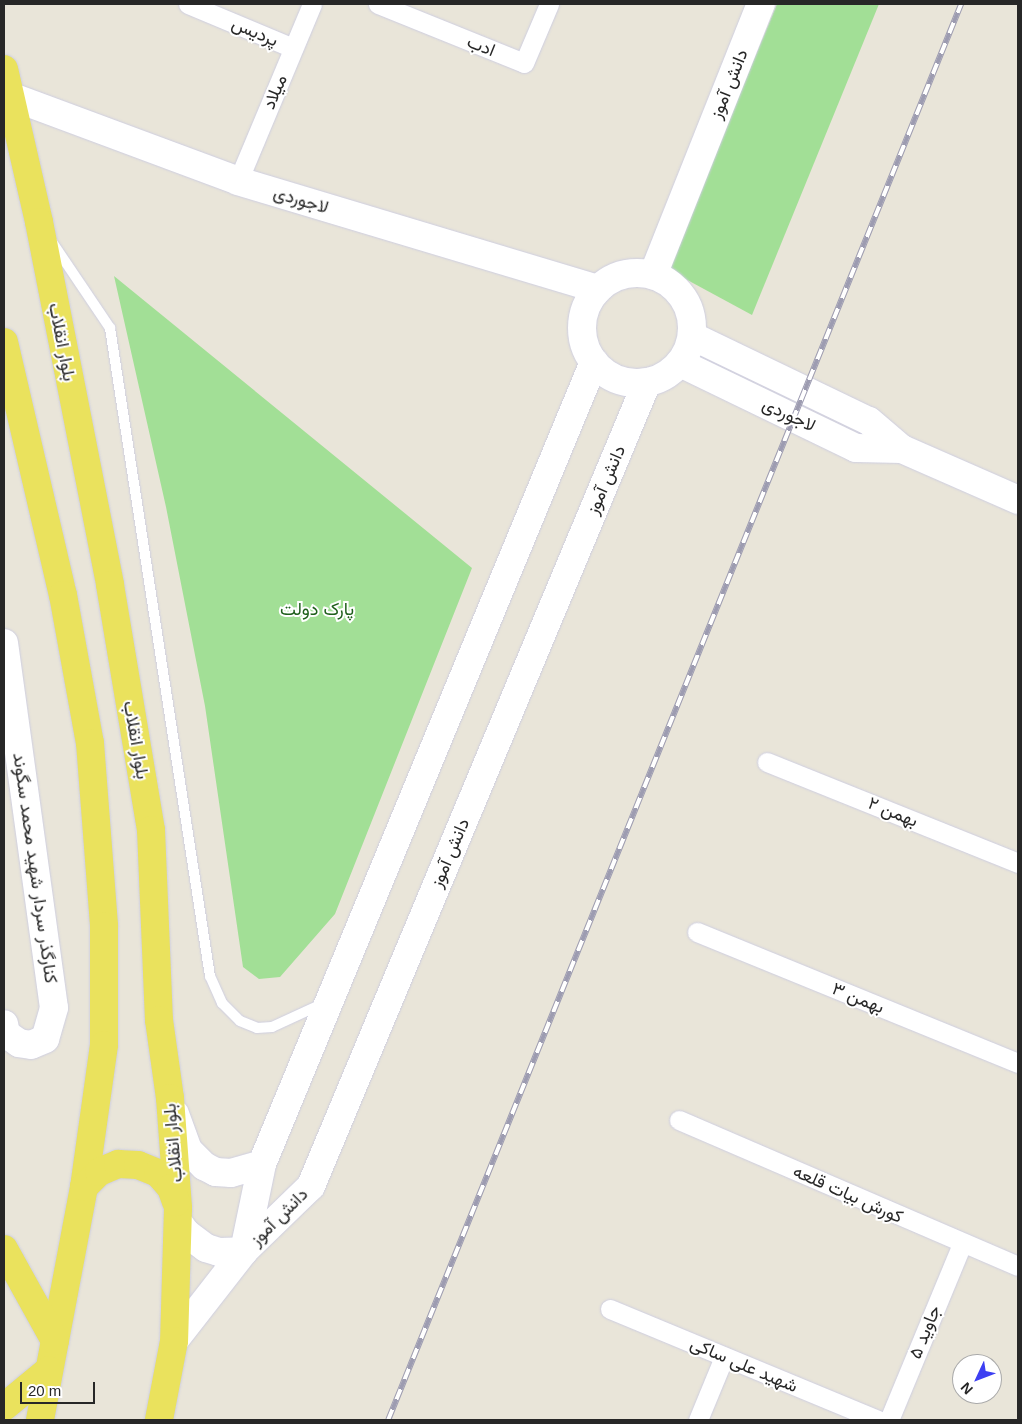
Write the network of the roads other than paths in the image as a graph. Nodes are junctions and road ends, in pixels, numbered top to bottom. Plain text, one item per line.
1 (188, 4) edge
2 (312, 4) edge
3 (378, 4) edge
4 (548, 4) edge
5 (761, 4) edge
6 (294, 48) junction
7 (4, 69) edge
8 (10, 96) junction
9 (238, 181) junction
10 (39, 222) junction
11 (653, 275) junction
12 (598, 289) junction
13 (692, 336) junction
14 (4, 342) edge
15 (594, 362) junction
16 (680, 363) junction
17 (647, 382) junction
18 (902, 449) junction
19 (1018, 500) edge
20 (4, 643) edge
21 (767, 762) dead end
22 (1018, 863) edge
23 (698, 932) dead end
24 (329, 1000) junction
25 (4, 1033) edge
26 (1018, 1063) edge
27 (170, 1098) junction
28 (679, 1120) dead end
29 (262, 1164) junction
30 (84, 1187) junction
31 (178, 1215) junction
32 (962, 1244) junction
33 (4, 1249) edge
34 (244, 1251) junction
35 (1018, 1266) edge
36 (610, 1309) dead end
37 (55, 1341) junction
38 (174, 1342) junction
39 (724, 1356) junction
40 (49, 1370) junction
41 (4, 1407) edge
42 (40, 1420) edge
43 (160, 1420) edge
44 (698, 1420) edge
45 (878, 1420) edge
46 (889, 1420) edge

1 - 6 street, پردیس
2 - 6 street, میلاد
3 - 4 street, ادب
5 - 11 street, دانش آموز
6 - 9 street, میلاد
7 - 8 main road, بلوار انقلاب
8 - 9 street, لاجوردی
8 - 10 main road, بلوار انقلاب
9 - 12 street, لاجوردی
10 - 24 lane
10 - 27 main road, بلوار انقلاب
11 - 12 street
11 - 13 street
12 - 15 street
13 - 16 street
13 - 18 street, لاجوردی
14 - 30 main road
15 - 17 street
15 - 24 street, دانش آموز
16 - 17 street
16 - 18 street, لاجوردی
17 - 34 street, دانش آموز
18 - 19 street, لاجوردی
20 - 25 street, کنارگذر سردار شهید محمد سگوند
21 - 22 street, بهمن ۲
23 - 26 street, بهمن ۳
24 - 29 street, دانش آموز
27 - 29 street
27 - 31 main road, بلوار انقلاب
28 - 32 street, کورش بیات قلعه
29 - 34 street, دانش آموز
30 - 31 main road
30 - 37 main road
31 - 34 street
31 - 38 main road, بلوار انقلاب
32 - 35 street, کورش بیات قلعه
32 - 46 street, جاوید ۵
33 - 37 main road
34 - 38 street
36 - 39 street, شهید علی ساکی
37 - 40 main road
38 - 43 main road, بلوار انقلاب
39 - 44 street
39 - 45 street, شهید علی ساکی
40 - 41 main road
40 - 42 main road

